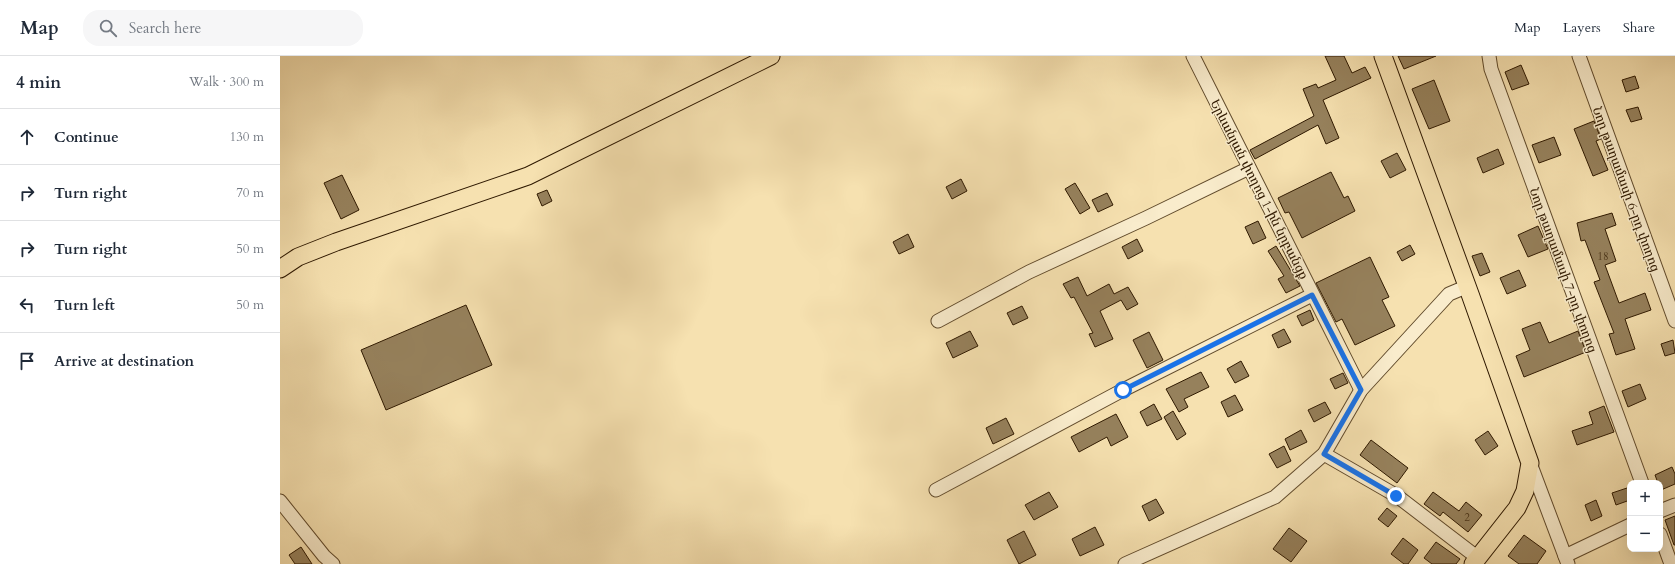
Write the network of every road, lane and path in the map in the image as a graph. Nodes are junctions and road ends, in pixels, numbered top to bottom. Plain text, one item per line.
1 (771, 56) edge
2 (1193, 56) edge
3 (1382, 56) edge
4 (1489, 56) edge
5 (1580, 56) edge
6 (1249, 168) junction
7 (280, 268) edge
8 (1468, 286) junction
9 (1312, 295) junction
10 (938, 320) dead end
11 (1675, 322) edge
12 (1361, 390) junction
13 (1324, 454) junction
14 (1530, 463) junction
15 (1641, 480) edge
16 (936, 490) dead end
17 (280, 501) edge
18 (1675, 505) edge
19 (1663, 510) edge
20 (1627, 527) edge
21 (1663, 542) edge
22 (1567, 560) edge
23 (1475, 561) edge
24 (334, 564) edge
25 (1125, 564) edge
26 (1671, 564) edge

1 - 7 main road
2 - 6 street, Երևանյան փողոց 1-ին նրբանցք
3 - 8 main road
4 - 15 street, Նոր թաղամասի 7-րդ փողոց
5 - 11 street, Նոր թաղամասի 6-րդ փողոց
6 - 9 street, Երևանյան փողոց 1-ին նրբանցք
6 - 10 street
8 - 12 street
8 - 14 main road
9 - 12 street, Երևանյան փողոց 1-ին նրբանցք
9 - 16 street
12 - 13 street
13 - 23 street
13 - 25 street
14 - 22 street
14 - 23 main road
17 - 24 street
18 - 19 street
20 - 22 street
21 - 26 street

